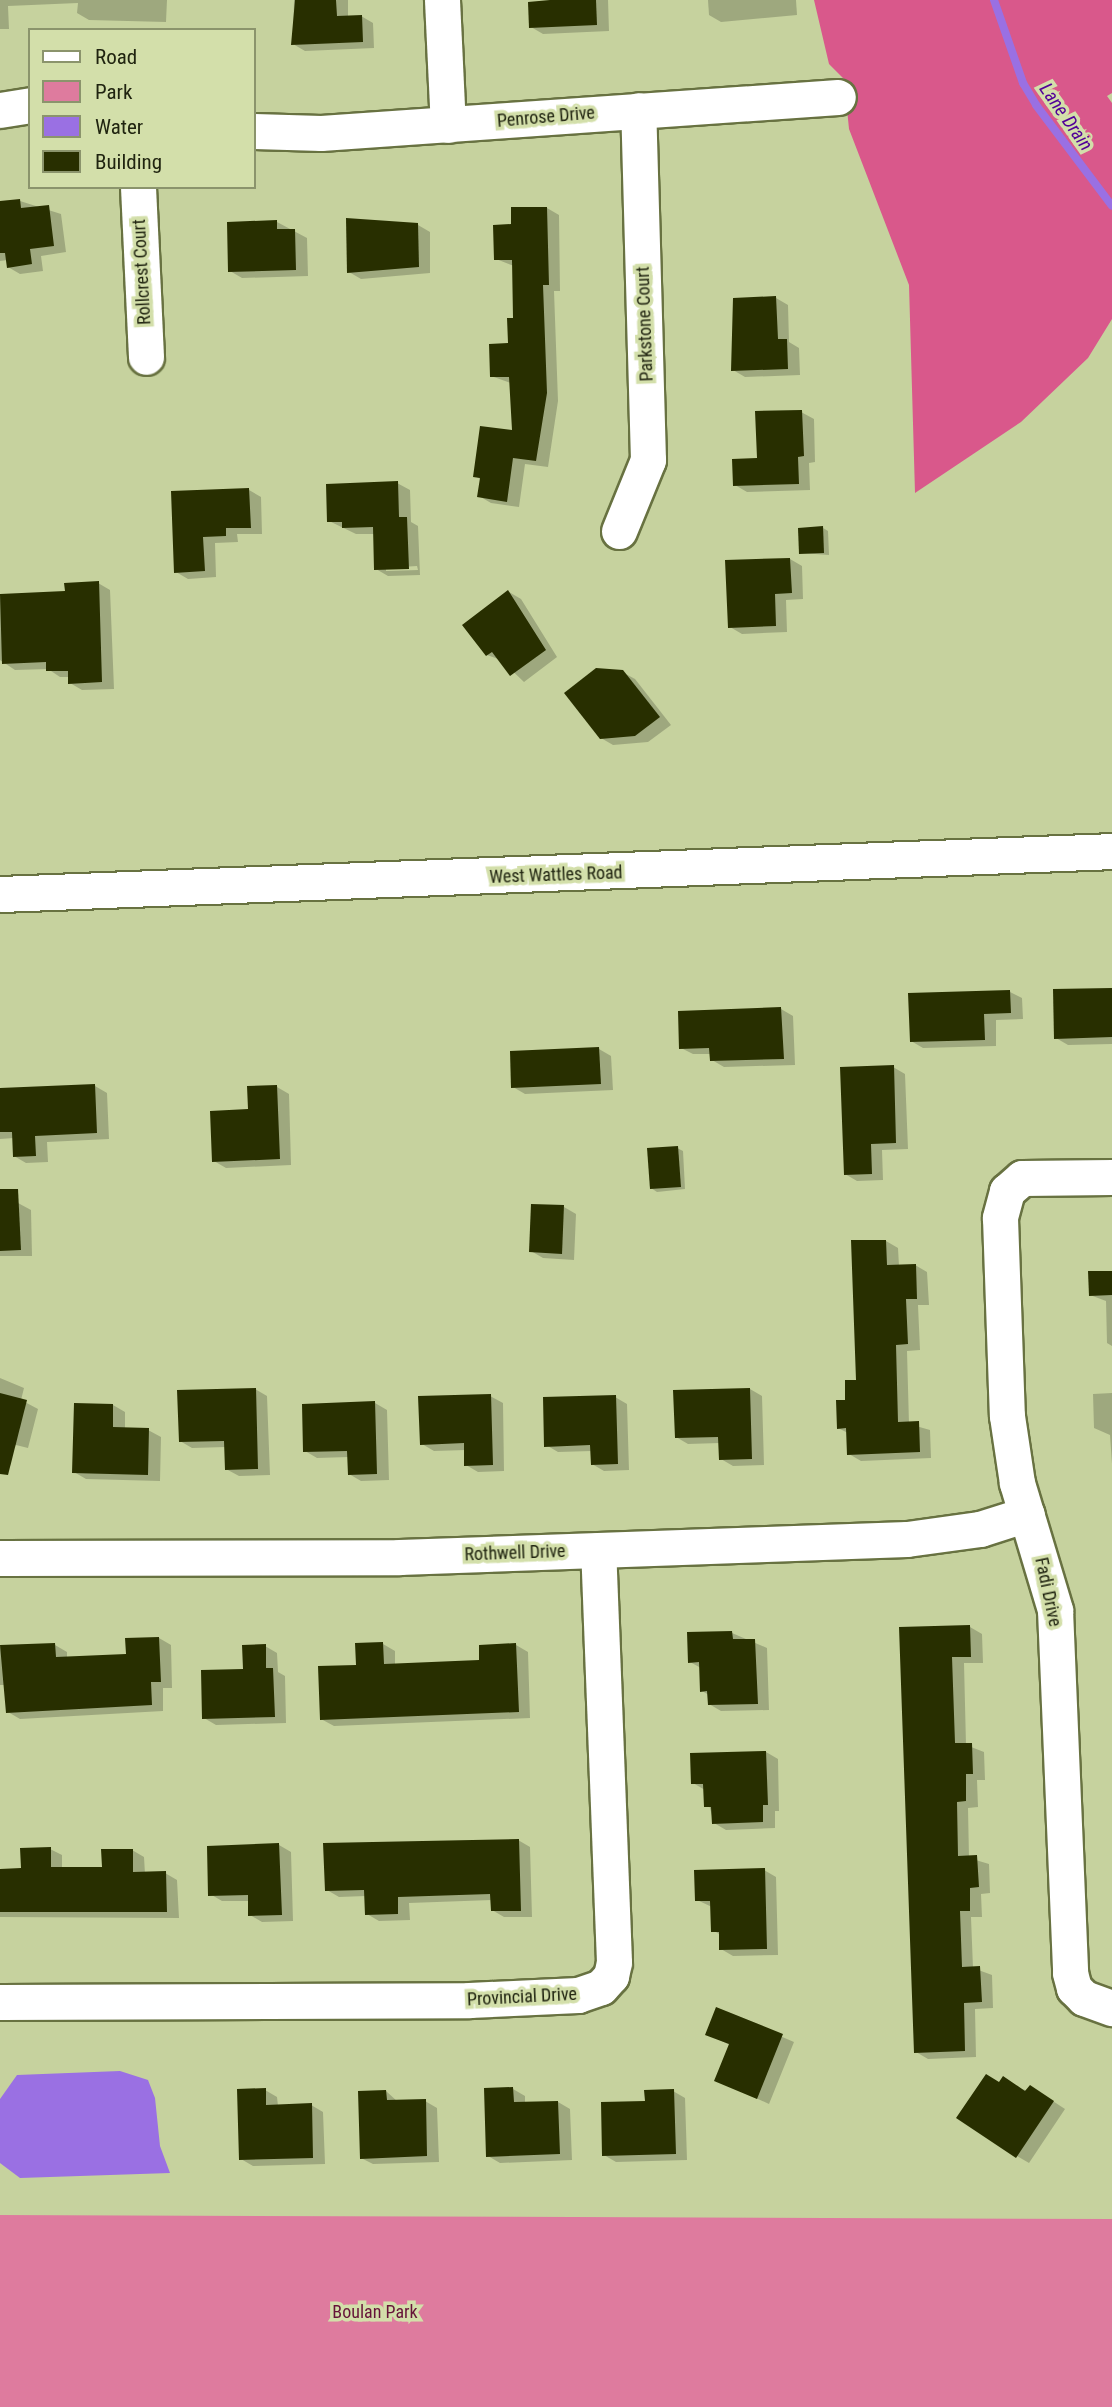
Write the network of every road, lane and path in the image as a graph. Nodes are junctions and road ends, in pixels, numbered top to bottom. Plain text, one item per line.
1 (442, 0) edge
2 (838, 97) dead end
3 (28, 105) edge
4 (0, 110) edge
5 (639, 110) junction
6 (448, 125) junction
7 (256, 131) edge
8 (138, 189) edge
9 (146, 358) dead end
10 (619, 531) dead end
11 (1112, 851) edge
12 (0, 894) edge
13 (1112, 1177) edge
14 (1027, 1514) junction
15 (598, 1549) junction
16 (0, 1558) edge
17 (0, 2002) edge
18 (1105, 2007) edge

1 - 6 street
2 - 5 street, Penrose Drive
3 - 4 street
5 - 6 street, Penrose Drive
5 - 10 street, Parkstone Court
6 - 7 street, Penrose Drive
8 - 9 street, Rollcrest Court
11 - 12 street, West Wattles Road
13 - 14 street, Fadi Drive
14 - 15 street, Rothwell Drive
14 - 18 street, Fadi Drive
15 - 16 street, Rothwell Drive
15 - 17 street, Provincial Drive

